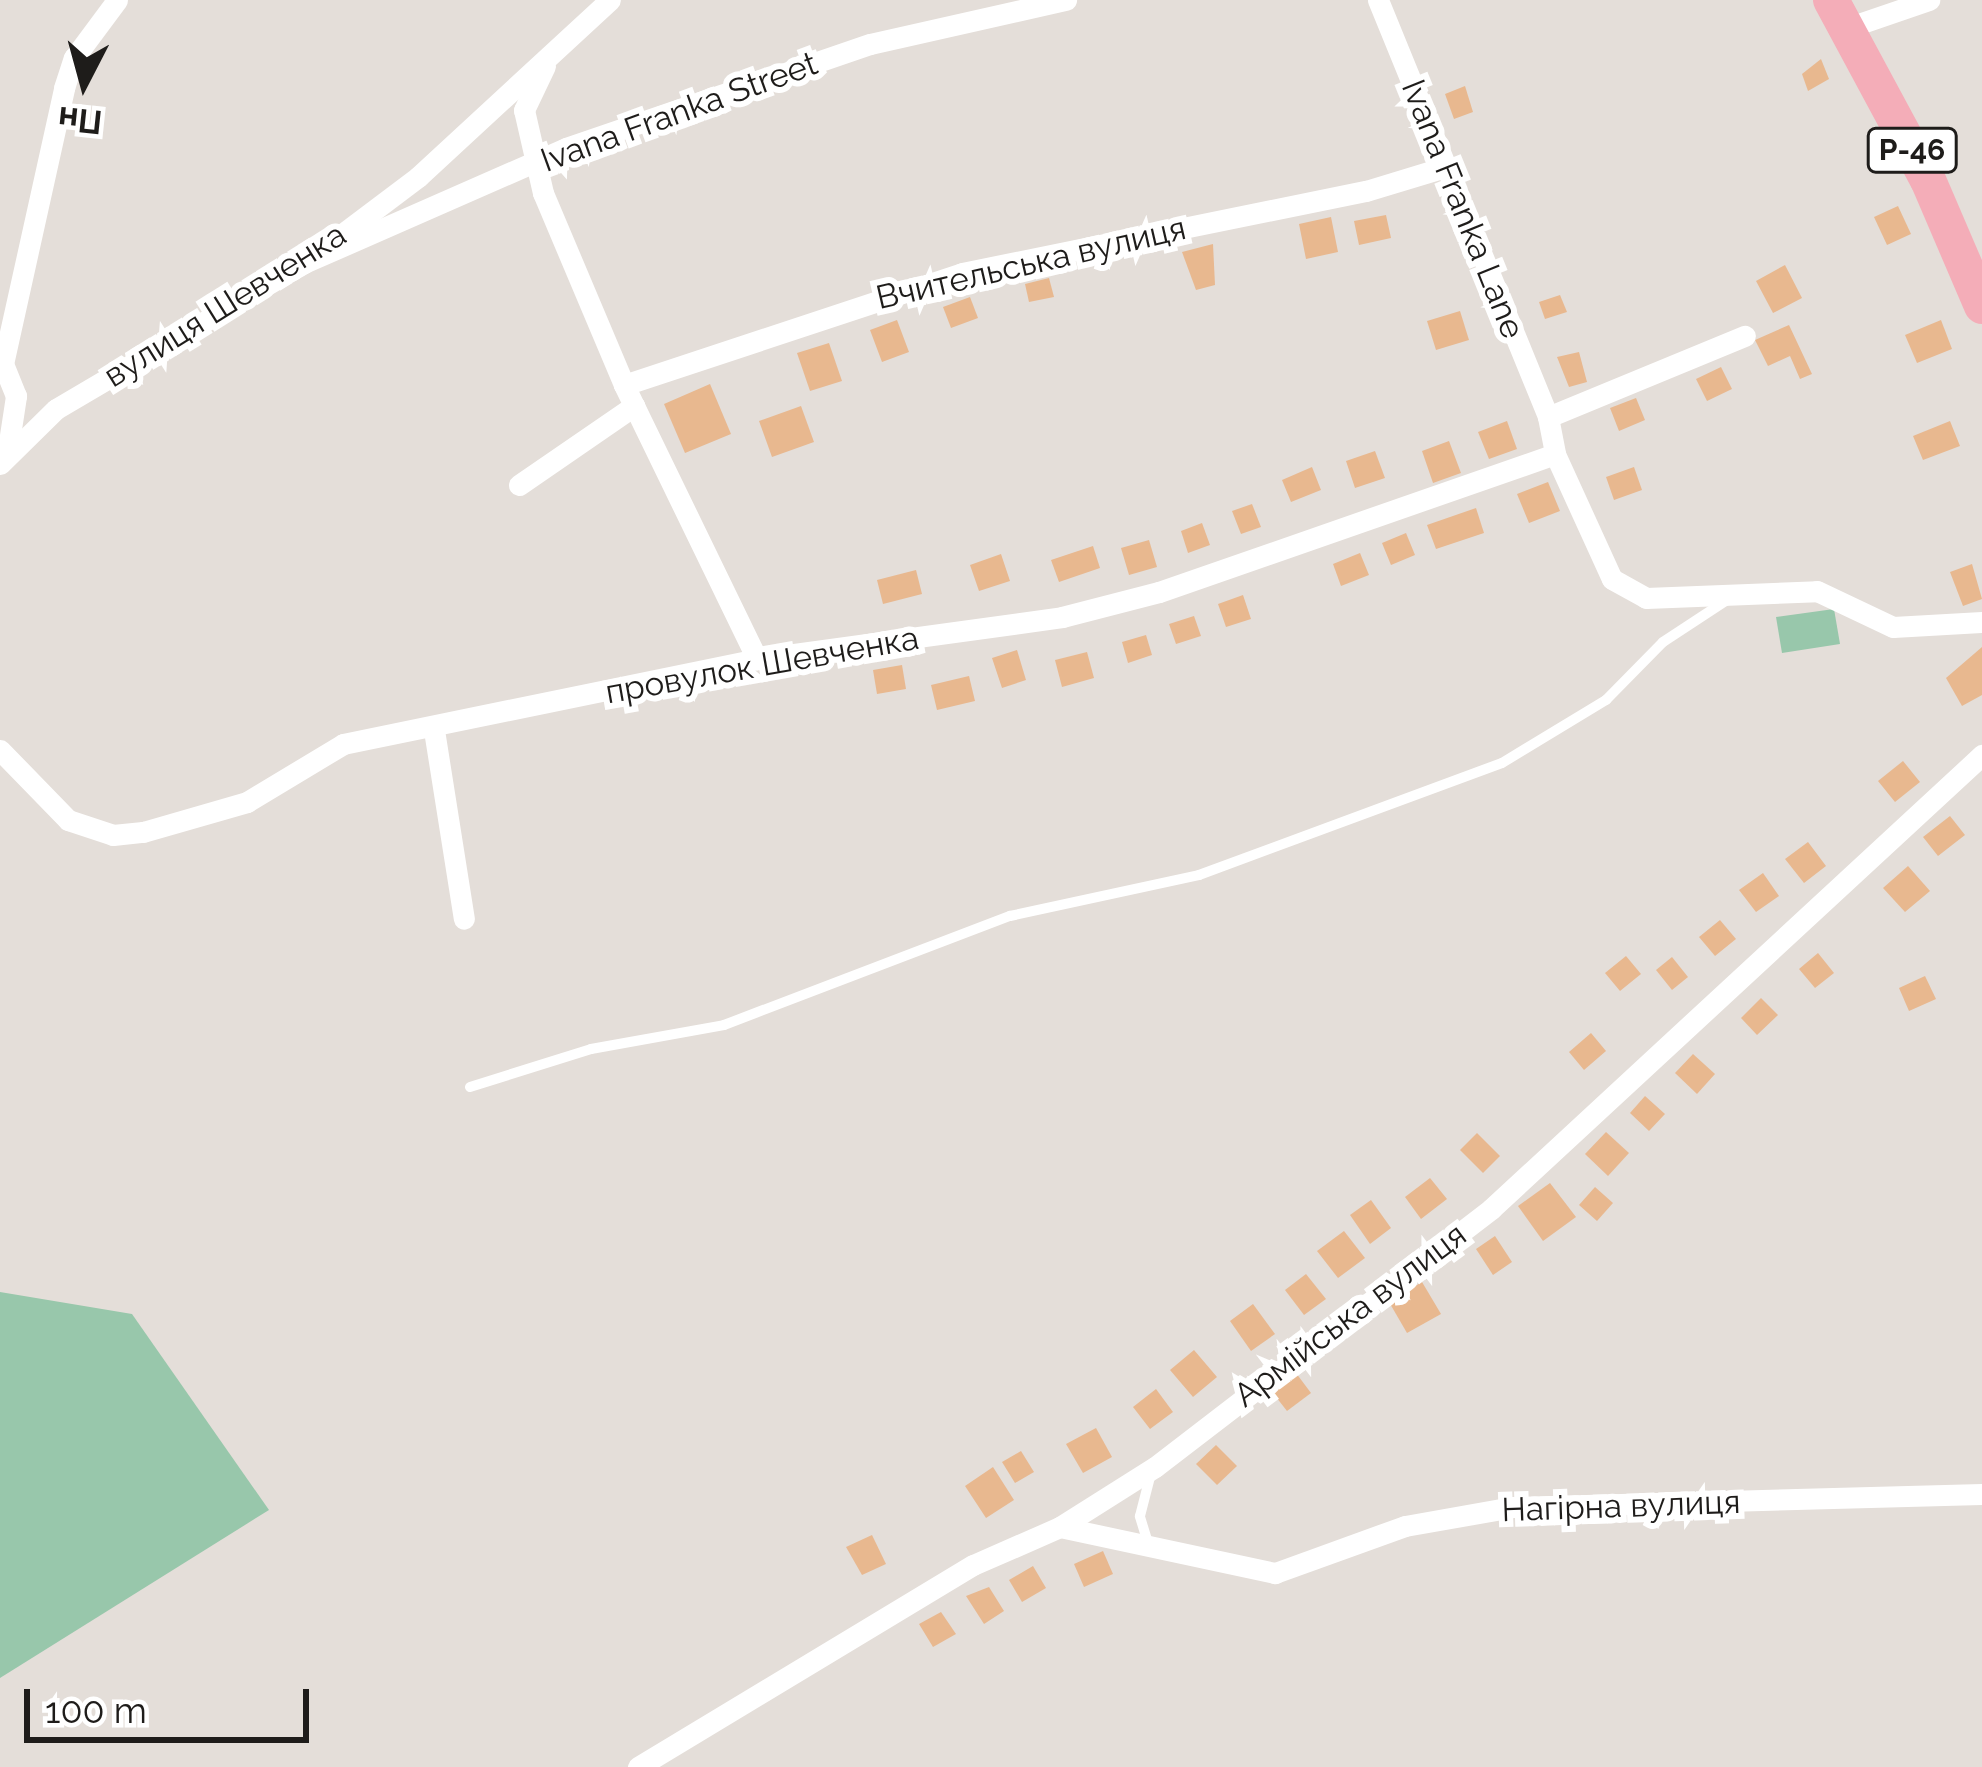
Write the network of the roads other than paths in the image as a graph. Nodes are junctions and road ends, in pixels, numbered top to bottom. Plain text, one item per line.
1 (117, 0) edge
2 (610, 0) edge
3 (1066, 0) edge
4 (1378, 0) edge
5 (1929, 0) edge
6 (1839, 14) edge
7 (551, 53) junction
8 (534, 164) junction
9 (1444, 167) junction
10 (304, 263) junction
11 (1982, 306) edge
12 (1745, 336) dead end
13 (2, 364) edge
14 (16, 396) junction
15 (629, 396) junction
16 (56, 409) junction
17 (1548, 418) junction
18 (1555, 454) junction
19 (3, 459) edge
20 (520, 485) dead end
21 (1736, 595) junction
22 (1982, 622) edge
23 (757, 659) junction
24 (434, 730) junction
25 (0, 750) edge
26 (1982, 755) edge
27 (464, 919) dead end
28 (470, 1087) dead end
29 (1155, 1468) junction
30 (1982, 1494) edge
31 (1060, 1527) junction
32 (1148, 1543) junction
33 (638, 1767) edge

1 - 13 street
2 - 7 street, вулиця Шевченка
3 - 8 street, Ivana Franka Street
4 - 9 street, Ivana Franka Lane
5 - 6 street
6 - 11 main road, Р-46
7 - 8 street
7 - 10 street, вулиця Шевченка
8 - 10 street, Ivana Franka Street
8 - 15 street
9 - 15 street, Вчительська вулиця
9 - 17 street, Ivana Franka Lane
10 - 16 street, вулиця Шевченка
12 - 17 street
13 - 14 street
14 - 16 street
14 - 19 street
15 - 20 street, Вчительська вулиця
15 - 23 street
16 - 19 street, вулиця Шевченка
17 - 18 street, Ivana Franka Lane
18 - 21 street, Ivana Franka Lane
18 - 23 street, провулок Шевченка
21 - 22 street
21 - 28 lane
23 - 24 street, провулок Шевченка
24 - 25 street, провулок Шевченка
24 - 27 street
26 - 29 street, Армійська вулиця
29 - 31 street, Армійська вулиця
29 - 32 lane
30 - 32 street, Нагірна вулиця
31 - 32 street, Нагірна вулиця
31 - 33 street, Армійська вулиця

